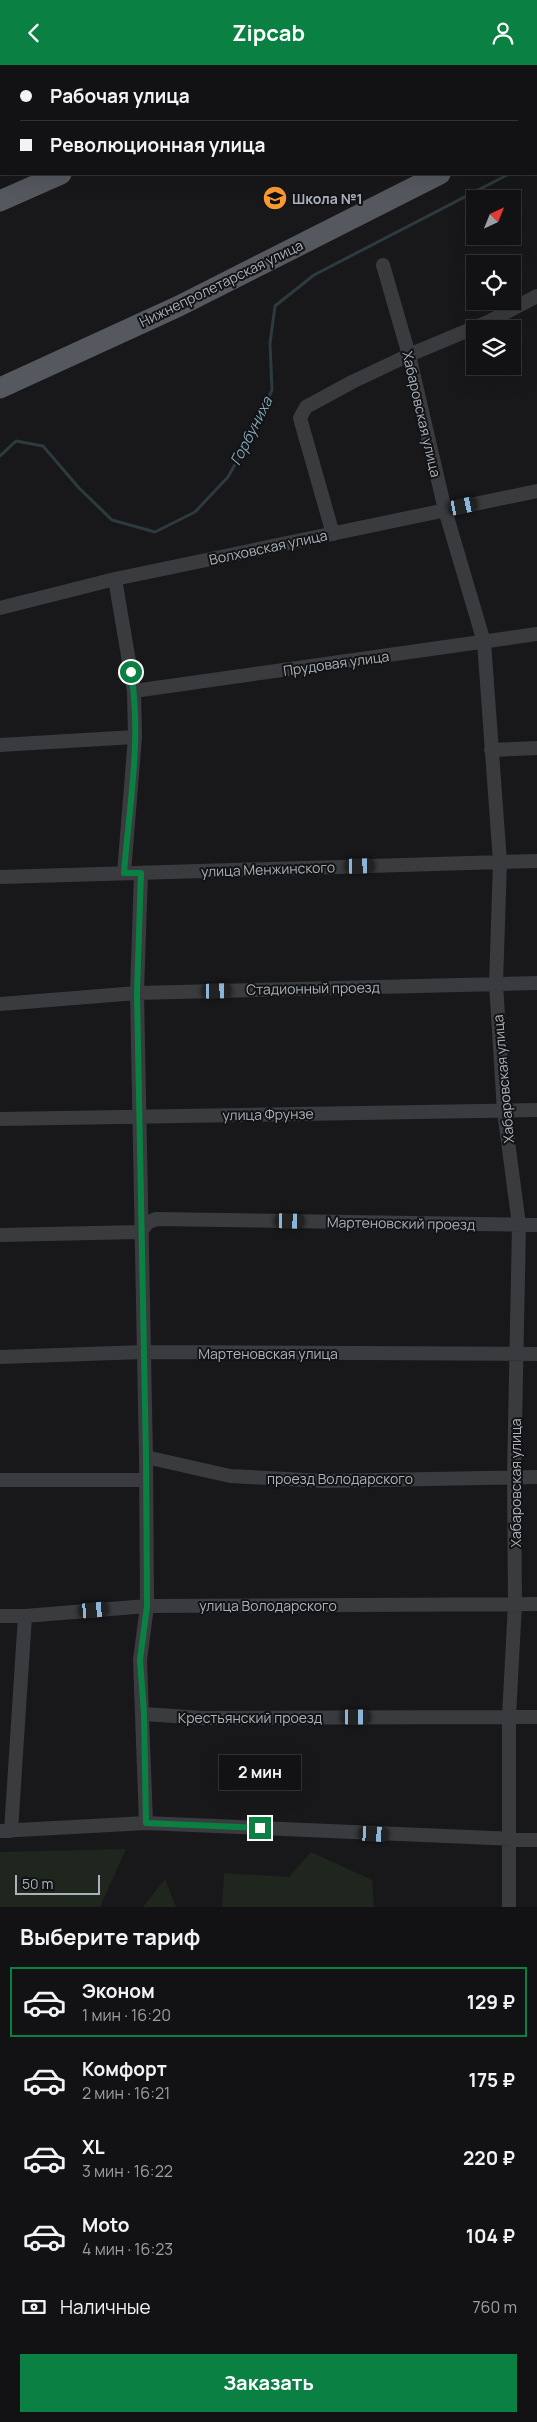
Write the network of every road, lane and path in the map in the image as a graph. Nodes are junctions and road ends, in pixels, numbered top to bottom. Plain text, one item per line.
1 (59, 175) edge
2 (438, 175) edge
3 (0, 201) edge
4 (383, 265) dead end
5 (537, 296) edge
6 (409, 355) junction
7 (0, 388) edge
8 (537, 491) edge
9 (445, 510) junction
10 (333, 534) junction
11 (115, 579) junction
12 (0, 608) edge
13 (537, 635) edge
14 (484, 642) junction
15 (134, 691) junction
16 (135, 737) junction
17 (0, 745) edge
18 (537, 748) edge
19 (492, 750) junction
20 (537, 861) edge
21 (500, 862) junction
22 (124, 873) junction
23 (141, 873) junction
24 (0, 877) edge
25 (537, 983) edge
26 (496, 984) junction
27 (137, 993) junction
28 (0, 1004) edge
29 (537, 1110) edge
30 (504, 1111) junction
31 (138, 1116) junction
32 (0, 1119) edge
33 (519, 1225) junction
34 (537, 1225) edge
35 (141, 1232) junction
36 (0, 1235) edge
37 (144, 1352) junction
38 (517, 1354) junction
39 (537, 1354) edge
40 (0, 1357) edge
41 (146, 1457) junction
42 (514, 1476) junction
43 (537, 1477) edge
44 (0, 1480) edge
45 (145, 1480) junction
46 (515, 1604) junction
47 (537, 1604) edge
48 (147, 1606) junction
49 (0, 1616) edge
50 (25, 1616) junction
51 (144, 1714) junction
52 (509, 1716) junction
53 (537, 1717) edge
54 (146, 1823) junction
55 (6, 1831) edge
56 (537, 1840) edge
57 (508, 1841) junction
58 (509, 1907) edge

1 - 3 main road
2 - 7 main road, Нижнепролетарская улица
4 - 6 street, Хабаровская улица
5 - 6 street
6 - 9 street, Хабаровская улица
6 - 10 street
8 - 9 street, Волховская улица
9 - 10 street, Волховская улица
9 - 14 street, Хабаровская улица
10 - 11 street, Волховская улица
11 - 12 street, Волховская улица
11 - 15 street
13 - 14 street, Прудовая улица
14 - 15 street, Прудовая улица
14 - 19 street, Хабаровская улица
15 - 16 street
16 - 17 street
16 - 22 street
18 - 19 street
19 - 21 street, Хабаровская улица
20 - 21 street, улица Менжинского
21 - 23 street, улица Менжинского
21 - 26 street, Хабаровская улица
22 - 23 street, улица Менжинского
22 - 24 street, улица Менжинского
23 - 27 street
25 - 26 street, Стадионный проезд
26 - 27 street, Стадионный проезд
26 - 30 street, Хабаровская улица
27 - 28 street, Стадионный проезд
27 - 31 street
29 - 30 street, улица Фрунзе
30 - 31 street, улица Фрунзе
30 - 33 street, Хабаровская улица
31 - 32 street, улица Фрунзе
31 - 35 street
33 - 34 street, Мартеновский проезд
33 - 35 street, Мартеновский проезд
33 - 38 street, Хабаровская улица
35 - 36 street
35 - 37 street
37 - 38 street, Мартеновская улица
37 - 40 street, Мартеновская улица
37 - 41 street
38 - 39 street, Мартеновская улица
38 - 42 street, Хабаровская улица
41 - 42 street, проезд Володарского
41 - 45 street
42 - 43 street, проезд Володарского
42 - 46 street, Хабаровская улица
44 - 45 street
45 - 48 street
46 - 47 street, улица Володарского
46 - 48 street, улица Володарского
46 - 52 street, Хабаровская улица
48 - 50 street, улица Володарского
48 - 51 street
49 - 50 street, улица Володарского
50 - 55 street
51 - 52 street, Крестьянский проезд
51 - 54 street
52 - 53 street, Крестьянский проезд
52 - 57 street, Хабаровская улица
54 - 55 street
54 - 57 street
56 - 57 street
57 - 58 street, Хабаровская улица

